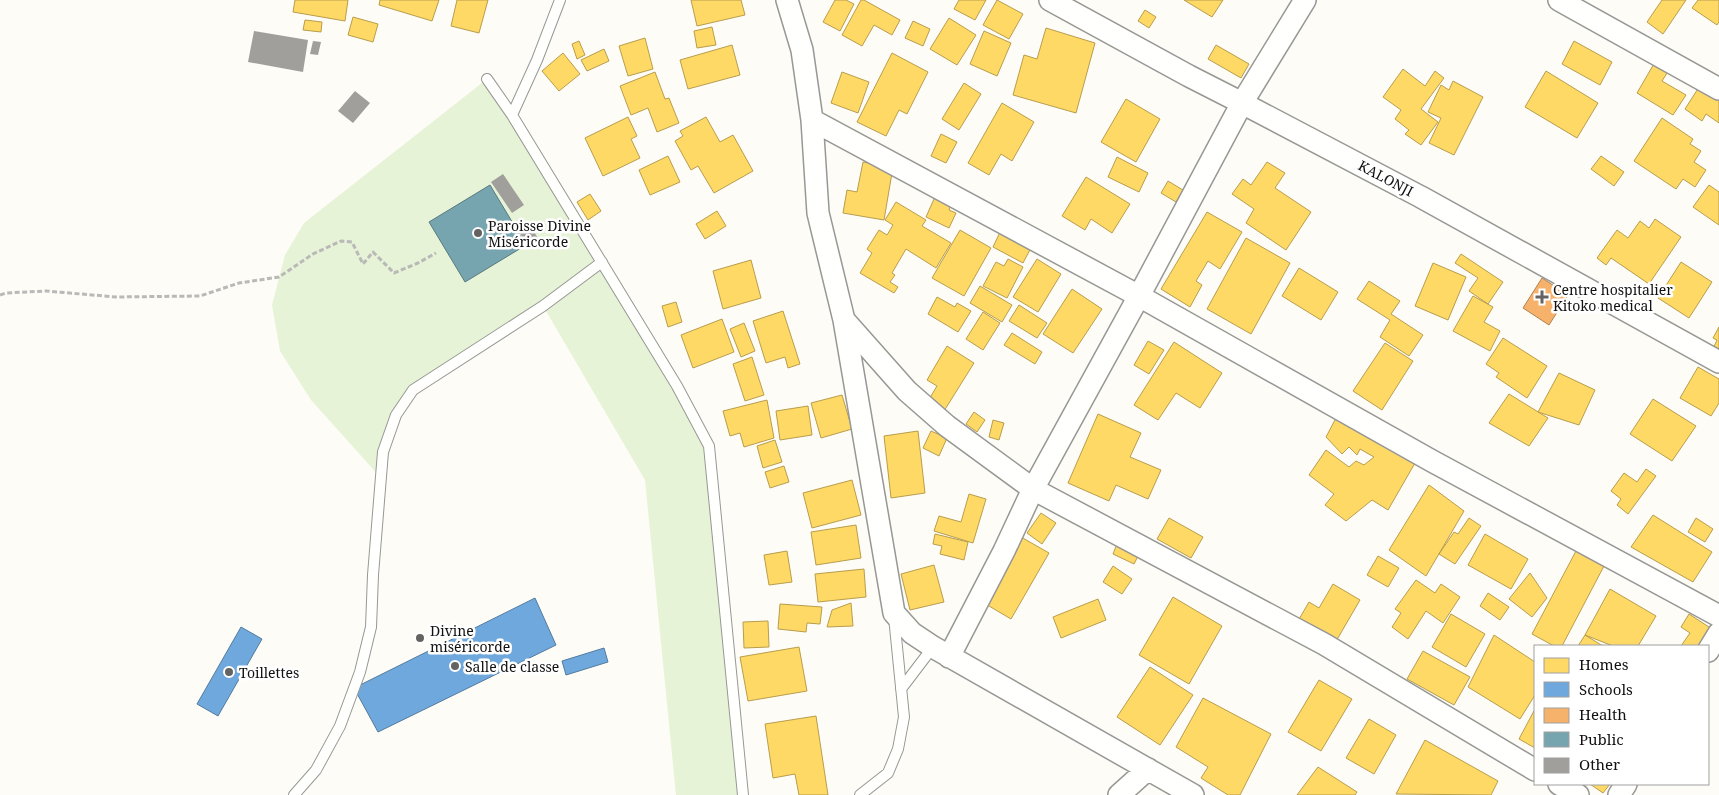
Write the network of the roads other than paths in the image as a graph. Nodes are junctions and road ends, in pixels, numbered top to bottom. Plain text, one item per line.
1 (560, 0) edge
2 (787, 0) edge
3 (1050, 0) edge
4 (1305, 0) edge
5 (1559, 0) edge
6 (486, 79) dead end
7 (1719, 89) edge
8 (1242, 102) junction
9 (512, 115) junction
10 (812, 120) junction
11 (602, 262) junction
12 (1139, 296) junction
13 (844, 320) junction
14 (1719, 362) edge
15 (1033, 489) junction
16 (894, 613) junction
17 (1719, 616) edge
18 (1719, 633) edge
19 (1709, 649) edge
20 (941, 652) junction
21 (901, 689) junction
22 (1148, 769) junction
23 (1534, 769) edge
24 (1561, 785) edge
25 (294, 795) edge
26 (743, 795) edge
27 (860, 795) edge
28 (1118, 795) edge
29 (1193, 795) edge
30 (1578, 795) edge

1 - 9 lane
2 - 10 street
3 - 8 street, KALONJI
4 - 8 street
5 - 7 street
6 - 9 lane
8 - 12 street
8 - 14 street, KALONJI
9 - 11 lane
10 - 12 street
10 - 13 street
11 - 25 lane
11 - 26 lane
12 - 15 street
12 - 17 street
13 - 15 street
13 - 16 street
15 - 20 street
15 - 23 street
16 - 20 street
16 - 21 lane
18 - 19 street
20 - 21 lane
20 - 22 street
21 - 27 lane
22 - 28 street
22 - 29 street
24 - 30 street

